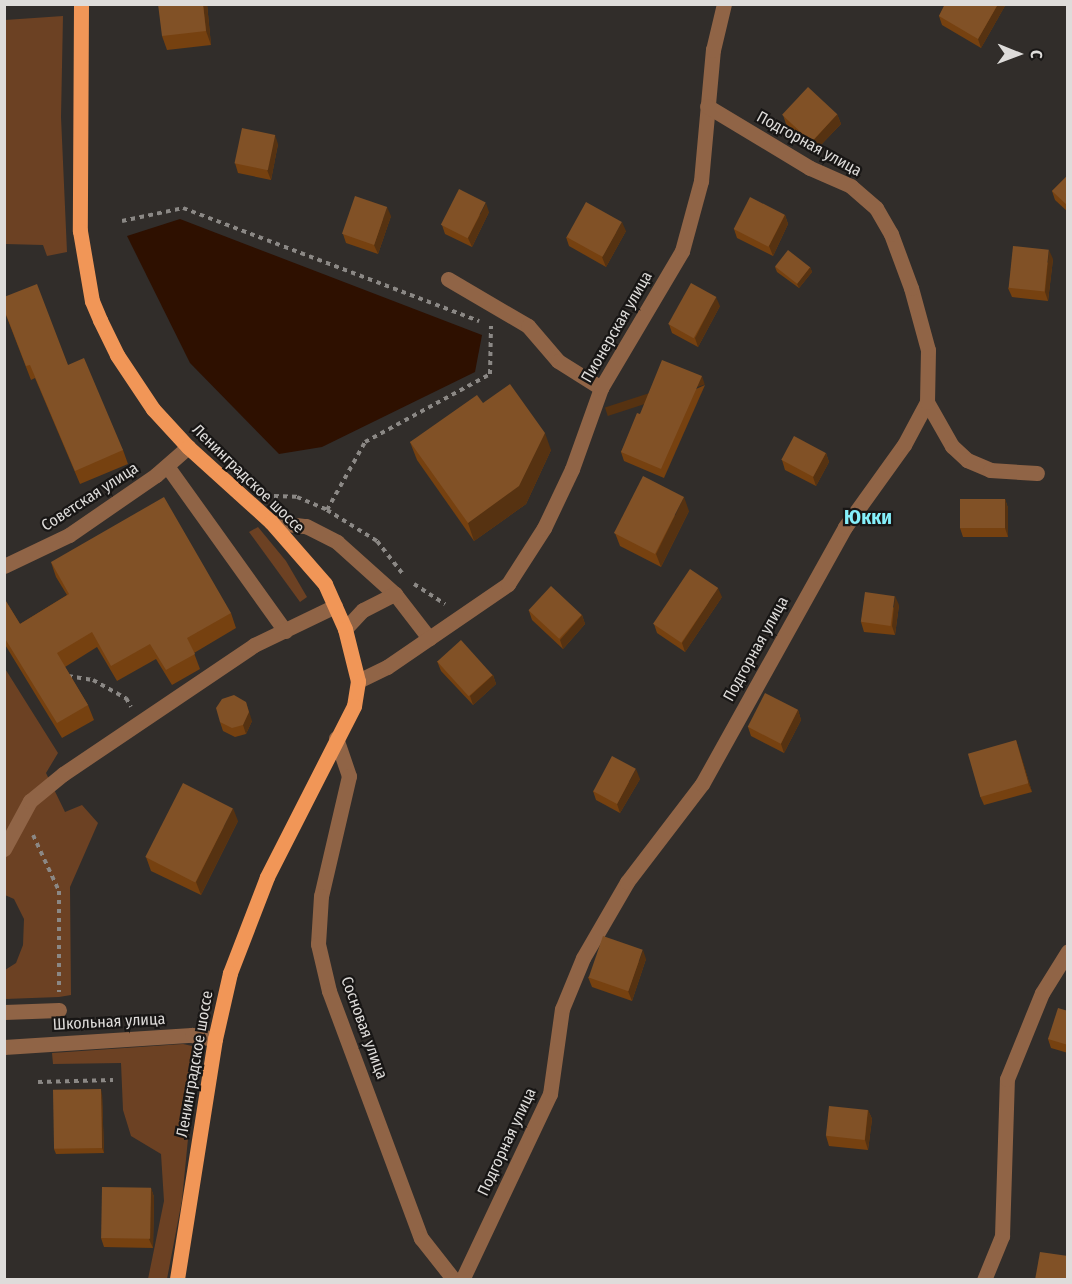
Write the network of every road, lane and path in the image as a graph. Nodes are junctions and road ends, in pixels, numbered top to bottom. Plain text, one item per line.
1 (81, 4) edge
2 (724, 4) edge
3 (707, 106) junction
4 (122, 222) dead end
5 (448, 279) dead end
6 (601, 388) junction
7 (927, 402) junction
8 (188, 447) junction
9 (167, 466) junction
10 (1037, 473) dead end
11 (327, 510) dead end
12 (271, 522) junction
13 (4, 566) edge
14 (395, 594) junction
15 (335, 606) junction
16 (345, 629) junction
17 (285, 631) junction
18 (429, 638) junction
19 (60, 675) edge
20 (358, 681) junction
21 (140, 723) junction
22 (336, 738) junction
23 (30, 801) junction
24 (4, 849) edge
25 (1068, 951) edge
26 (59, 1010) joint
27 (4, 1012) edge
28 (214, 1039) junction
29 (4, 1047) edge
30 (113, 1080) dead end
31 (38, 1082) dead end
32 (177, 1280) edge
33 (454, 1280) edge
34 (462, 1280) edge
35 (984, 1280) edge

1 - 8 main road, Ленинградское шоссе
2 - 3 street, Пионерская улица
3 - 6 street, Пионерская улица
3 - 7 street, Подгорная улица
4 - 11 path
5 - 6 street
6 - 18 street, Пионерская улица
7 - 10 street
7 - 34 street, Подгорная улица
8 - 9 street, Советская улица
8 - 12 main road, Ленинградское шоссе
9 - 13 street, Советская улица
9 - 17 street
12 - 14 street
12 - 15 main road, Ленинградское шоссе
14 - 16 street
14 - 18 street
15 - 16 main road, Ленинградское шоссе
15 - 17 street
16 - 20 main road, Ленинградское шоссе
17 - 21 street
18 - 20 street, Пионерская улица
19 - 21 path
20 - 22 main road, Ленинградское шоссе
21 - 23 street
22 - 28 main road, Ленинградское шоссе
22 - 33 street, Сосновая улица
23 - 24 street
23 - 26 path
25 - 35 street
26 - 27 street
28 - 29 street, Школьная улица
28 - 32 main road, Ленинградское шоссе
30 - 31 path

